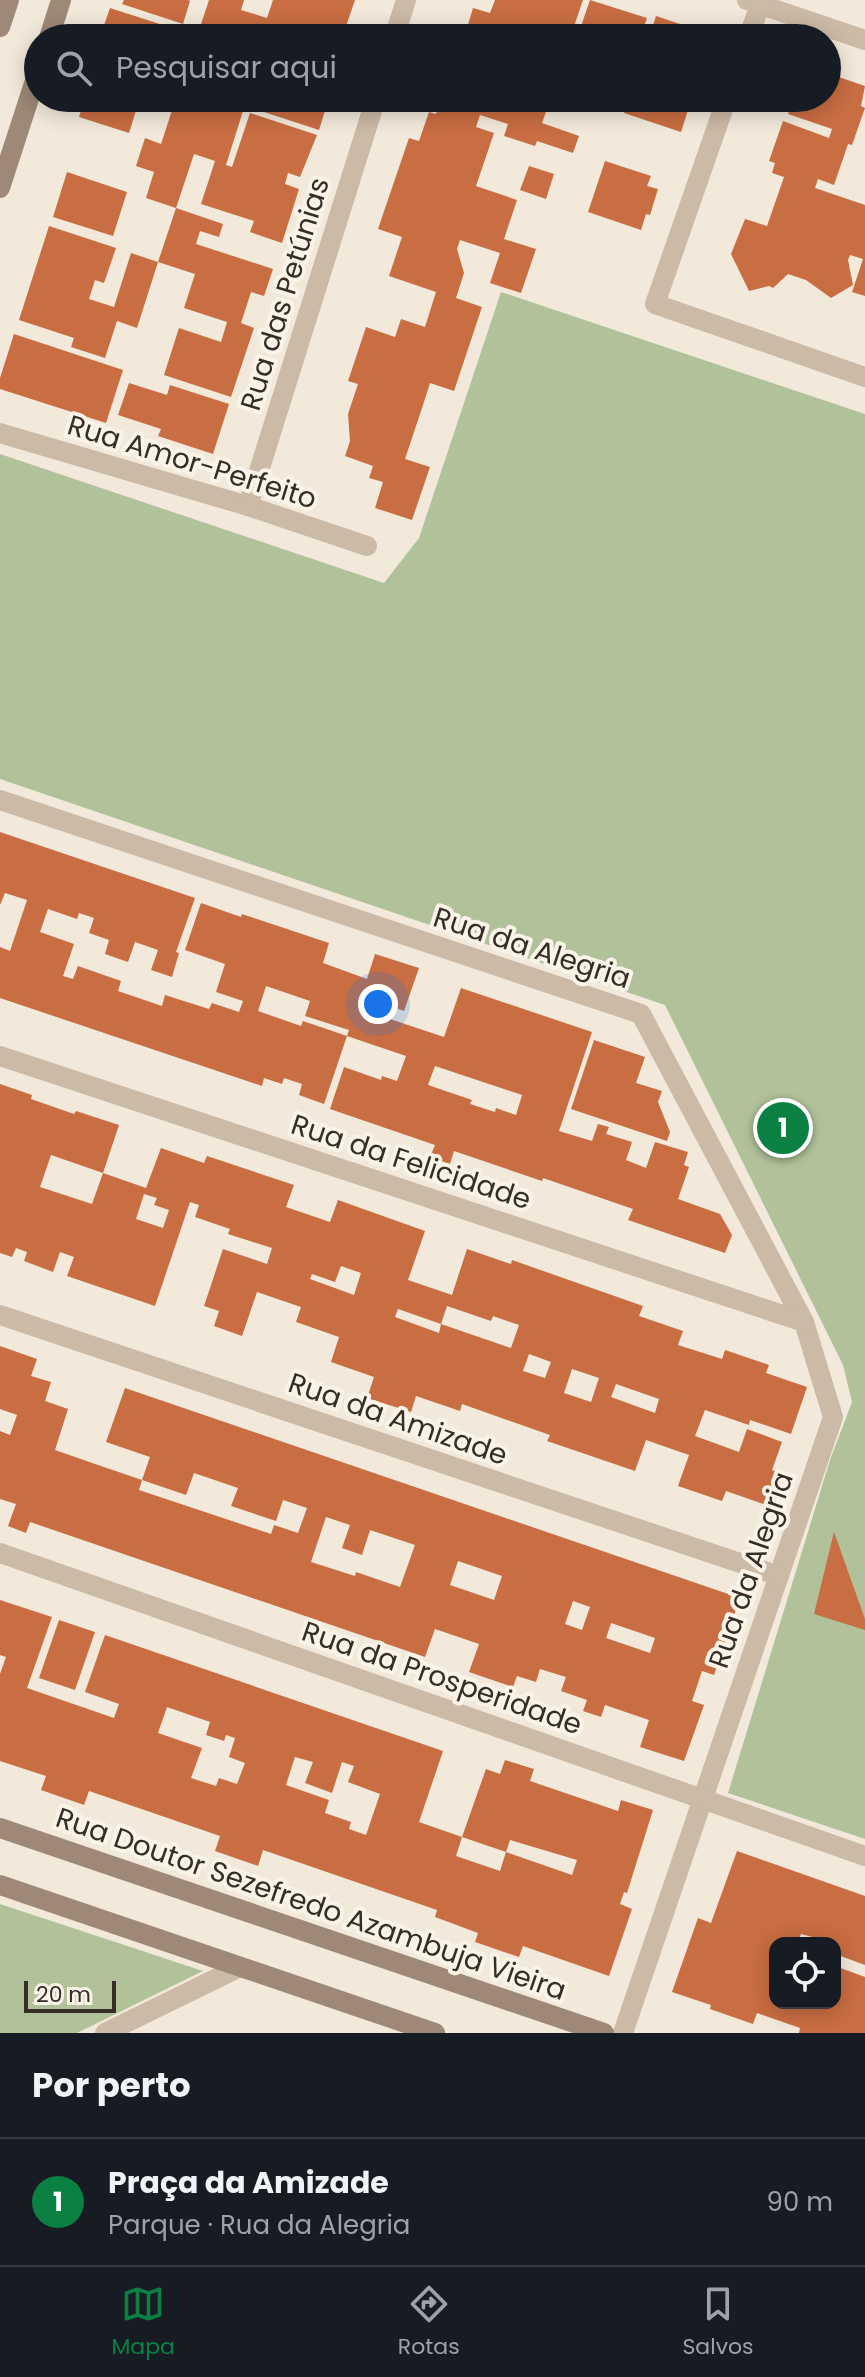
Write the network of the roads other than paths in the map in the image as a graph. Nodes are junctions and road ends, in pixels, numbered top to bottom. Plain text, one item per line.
1 (9, 0) edge
2 (61, 0) edge
3 (406, 0) edge
4 (756, 1) edge
5 (53, 24) edge
6 (398, 24) edge
7 (751, 24) edge
8 (820, 24) edge
9 (0, 27) edge
10 (841, 31) edge
11 (865, 40) edge
12 (25, 112) edge
13 (372, 112) edge
14 (722, 112) edge
15 (0, 188) edge
16 (865, 377) edge
17 (0, 433) edge
18 (248, 506) junction
19 (367, 546) dead end
20 (0, 800) edge
21 (0, 1056) edge
22 (0, 1315) edge
23 (804, 1322) junction
24 (0, 1553) edge
25 (779, 1576) junction
26 (702, 1800) junction
27 (0, 1828) edge
28 (865, 1856) edge
29 (0, 1885) edge
30 (240, 1967) junction
31 (105, 2033) edge
32 (435, 2033) edge
33 (604, 2033) edge
34 (623, 2033) edge

1 - 9 main road
2 - 5 main road
3 - 6 street
4 - 7 street
4 - 8 street
10 - 11 street
12 - 15 main road
13 - 18 street, Rua das Petúnias
14 - 16 street
17 - 18 street, Rua Amor-Perfeito
18 - 19 street, Rua Amor-Perfeito
20 - 23 street, Rua da Alegria
21 - 23 street, Rua da Felicidade
22 - 25 street, Rua da Amizade
23 - 25 street, Rua da Alegria
24 - 26 street, Rua da Prosperidade
25 - 26 street, Rua da Alegria
26 - 28 street, Rua da Prosperidade
26 - 34 street, Rua da Alegria
27 - 33 main road, Rua Doutor Sezefredo Azambuja Vieira
29 - 30 main road
30 - 31 street
30 - 32 main road

